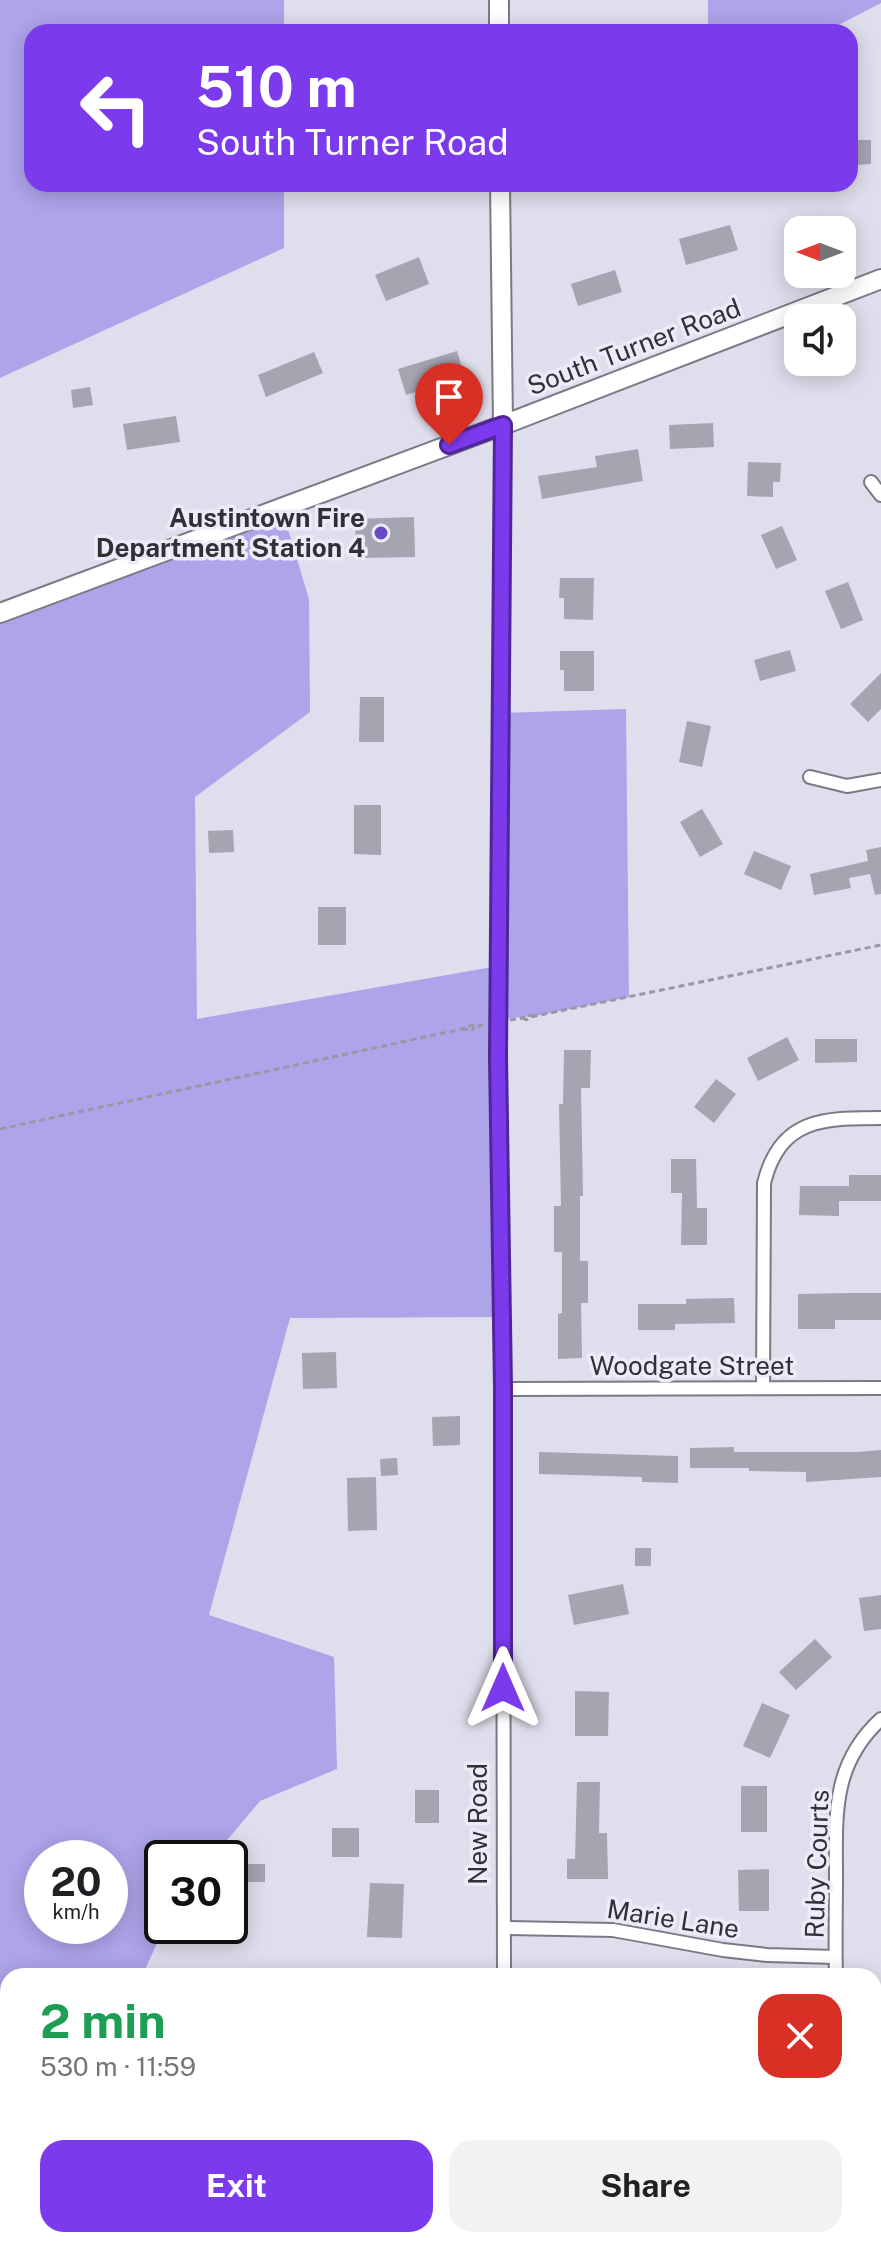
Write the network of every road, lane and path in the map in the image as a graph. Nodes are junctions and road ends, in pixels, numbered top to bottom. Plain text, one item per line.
1 (499, 0) edge
2 (499, 24) edge
3 (500, 192) edge
4 (881, 279) edge
5 (503, 425) junction
6 (871, 482) dead end
7 (881, 495) edge
8 (0, 613) edge
9 (810, 777) dead end
10 (881, 780) edge
11 (881, 945) edge
12 (506, 1021) dead end
13 (462, 1029) dead end
14 (881, 1118) edge
15 (0, 1129) edge
16 (763, 1388) junction
17 (881, 1388) edge
18 (503, 1389) junction
19 (881, 1719) edge
20 (504, 1928) junction
21 (835, 1957) junction
22 (504, 1968) edge
23 (836, 1968) edge

1 - 2 street
3 - 5 street, New Road
4 - 5 street, South Turner Road
5 - 8 street, South Turner Road
5 - 18 street, New Road
6 - 7 street
9 - 10 street
11 - 12 path
13 - 15 path
14 - 16 street
16 - 17 street, Woodgate Street
16 - 18 street, Woodgate Street
18 - 20 street, New Road
19 - 21 street, Ruby Courts
20 - 21 street, Marie Lane
20 - 22 street, New Road
21 - 23 street, Ruby Courts

